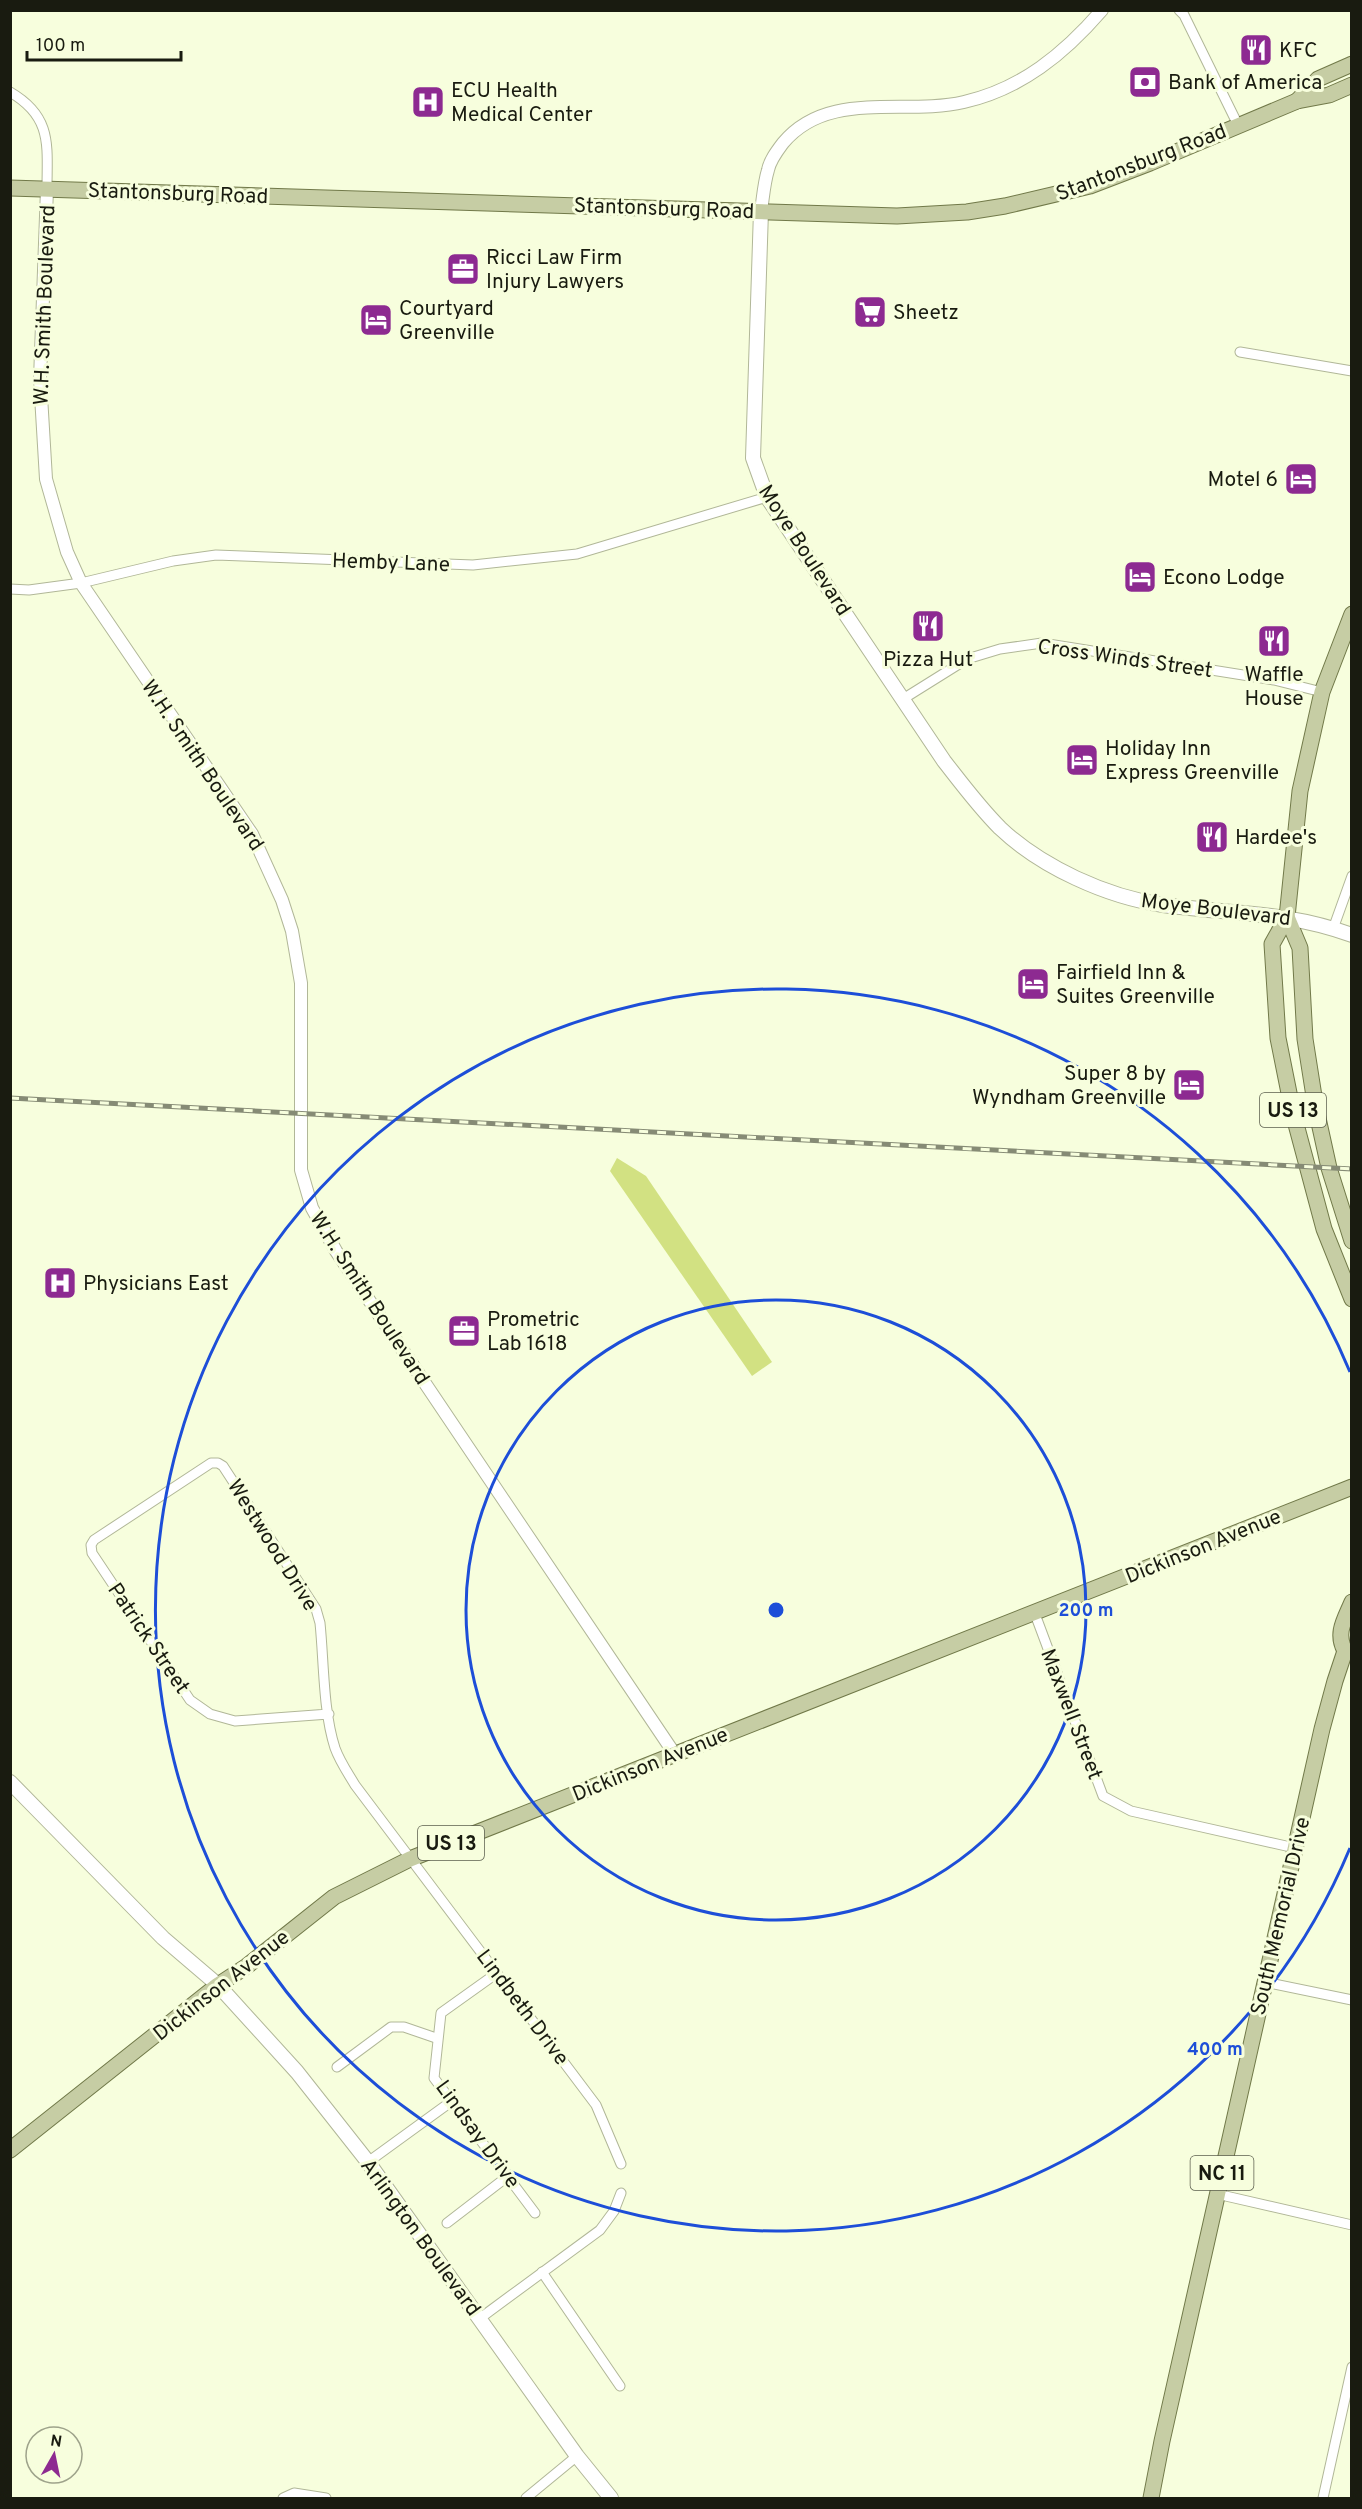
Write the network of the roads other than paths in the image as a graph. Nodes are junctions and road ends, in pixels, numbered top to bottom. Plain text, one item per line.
1 (1102, 10) edge
2 (1195, 10) edge
3 (1182, 13) edge
4 (1352, 64) edge
5 (1352, 85) edge
6 (10, 92) edge
7 (1297, 101) junction
8 (1238, 125) junction
9 (10, 188) edge
10 (47, 189) junction
11 (761, 211) junction
12 (1240, 352) dead end
13 (1352, 371) edge
14 (767, 497) junction
15 (81, 583) junction
16 (10, 589) edge
17 (1352, 614) edge
18 (1322, 692) junction
19 (903, 699) junction
20 (1352, 876) edge
21 (1287, 916) junction
22 (1333, 929) junction
23 (1352, 935) edge
24 (1352, 1241) edge
25 (1352, 1299) edge
26 (218, 1463) joint
27 (1352, 1487) edge
28 (1352, 1602) edge
29 (1035, 1614) junction
30 (1348, 1652) edge
31 (329, 1714) junction
32 (674, 1753) junction
33 (10, 1782) edge
34 (1295, 1848) junction
35 (410, 1859) junction
36 (497, 1973) junction
37 (1265, 1982) junction
38 (218, 1984) junction
39 (1352, 2000) edge
40 (436, 2038) junction
41 (337, 2067) dead end
42 (452, 2101) junction
43 (10, 2150) edge
44 (368, 2162) junction
45 (621, 2164) dead end
46 (508, 2176) junction
47 (621, 2193) dead end
48 (1217, 2194) junction
49 (535, 2213) dead end
50 (447, 2223) dead end
51 (1352, 2225) edge
52 (542, 2272) junction
53 (479, 2319) junction
54 (1351, 2371) edge
55 (620, 2386) dead end
56 (577, 2456) junction
57 (283, 2499) edge
58 (326, 2499) edge
59 (526, 2499) edge
60 (610, 2499) edge
61 (1151, 2499) edge
62 (1323, 2499) edge

1 - 11 street, Moye Boulevard
2 - 3 street
3 - 8 street
4 - 7 main road, Stantonsburg Road
5 - 7 main road, Stantonsburg Road
6 - 10 street
7 - 8 main road, Stantonsburg Road
8 - 11 main road, Stantonsburg Road
9 - 10 main road, Stantonsburg Road
10 - 11 main road, Stantonsburg Road
10 - 15 street, W.H. Smith Boulevard
11 - 14 main road, Moye Boulevard
12 - 13 street
14 - 15 street, Hemby Lane
14 - 19 main road, Moye Boulevard
15 - 16 street, Hemby Lane
15 - 32 street, W.H. Smith Boulevard
17 - 18 main road, US 13
18 - 19 street, Cross Winds Street
18 - 21 main road, US 13
19 - 21 main road, Moye Boulevard
20 - 22 street
21 - 22 main road, Moye Boulevard
21 - 24 main road, US 13
21 - 25 main road, US 13
22 - 23 main road, Moye Boulevard
26 - 31 street, Westwood Drive
26 - 31 street, Patrick Street
27 - 29 main road, Dickinson Avenue / US 13
28 - 30 main road, South Memorial Drive / NC 11
29 - 32 main road, Dickinson Avenue / US 13
29 - 34 street, Maxwell Street
30 - 34 main road, South Memorial Drive / NC 11
31 - 35 street, Westwood Drive
32 - 35 main road, Dickinson Avenue / US 13
33 - 38 main road, Arlington Boulevard
34 - 37 main road, South Memorial Drive / NC 11
35 - 36 street, Lindbeth Drive
35 - 38 main road, Dickinson Avenue / US 13
36 - 40 street, Lindsay Drive
36 - 45 street, Lindbeth Drive
37 - 39 street
37 - 48 main road, South Memorial Drive / NC 11
38 - 43 main road, Dickinson Avenue / US 13
38 - 44 main road, Arlington Boulevard
40 - 41 street
40 - 42 street, Lindsay Drive
42 - 44 street
42 - 46 street, Lindsay Drive
44 - 53 main road, Arlington Boulevard
46 - 49 street, Lindsay Drive
46 - 50 street
47 - 52 street
48 - 51 street
48 - 61 main road, South Memorial Drive / NC 11
52 - 53 street
52 - 55 street
53 - 56 main road, Arlington Boulevard
54 - 62 street
56 - 59 street
56 - 60 main road, Arlington Boulevard
57 - 58 street

